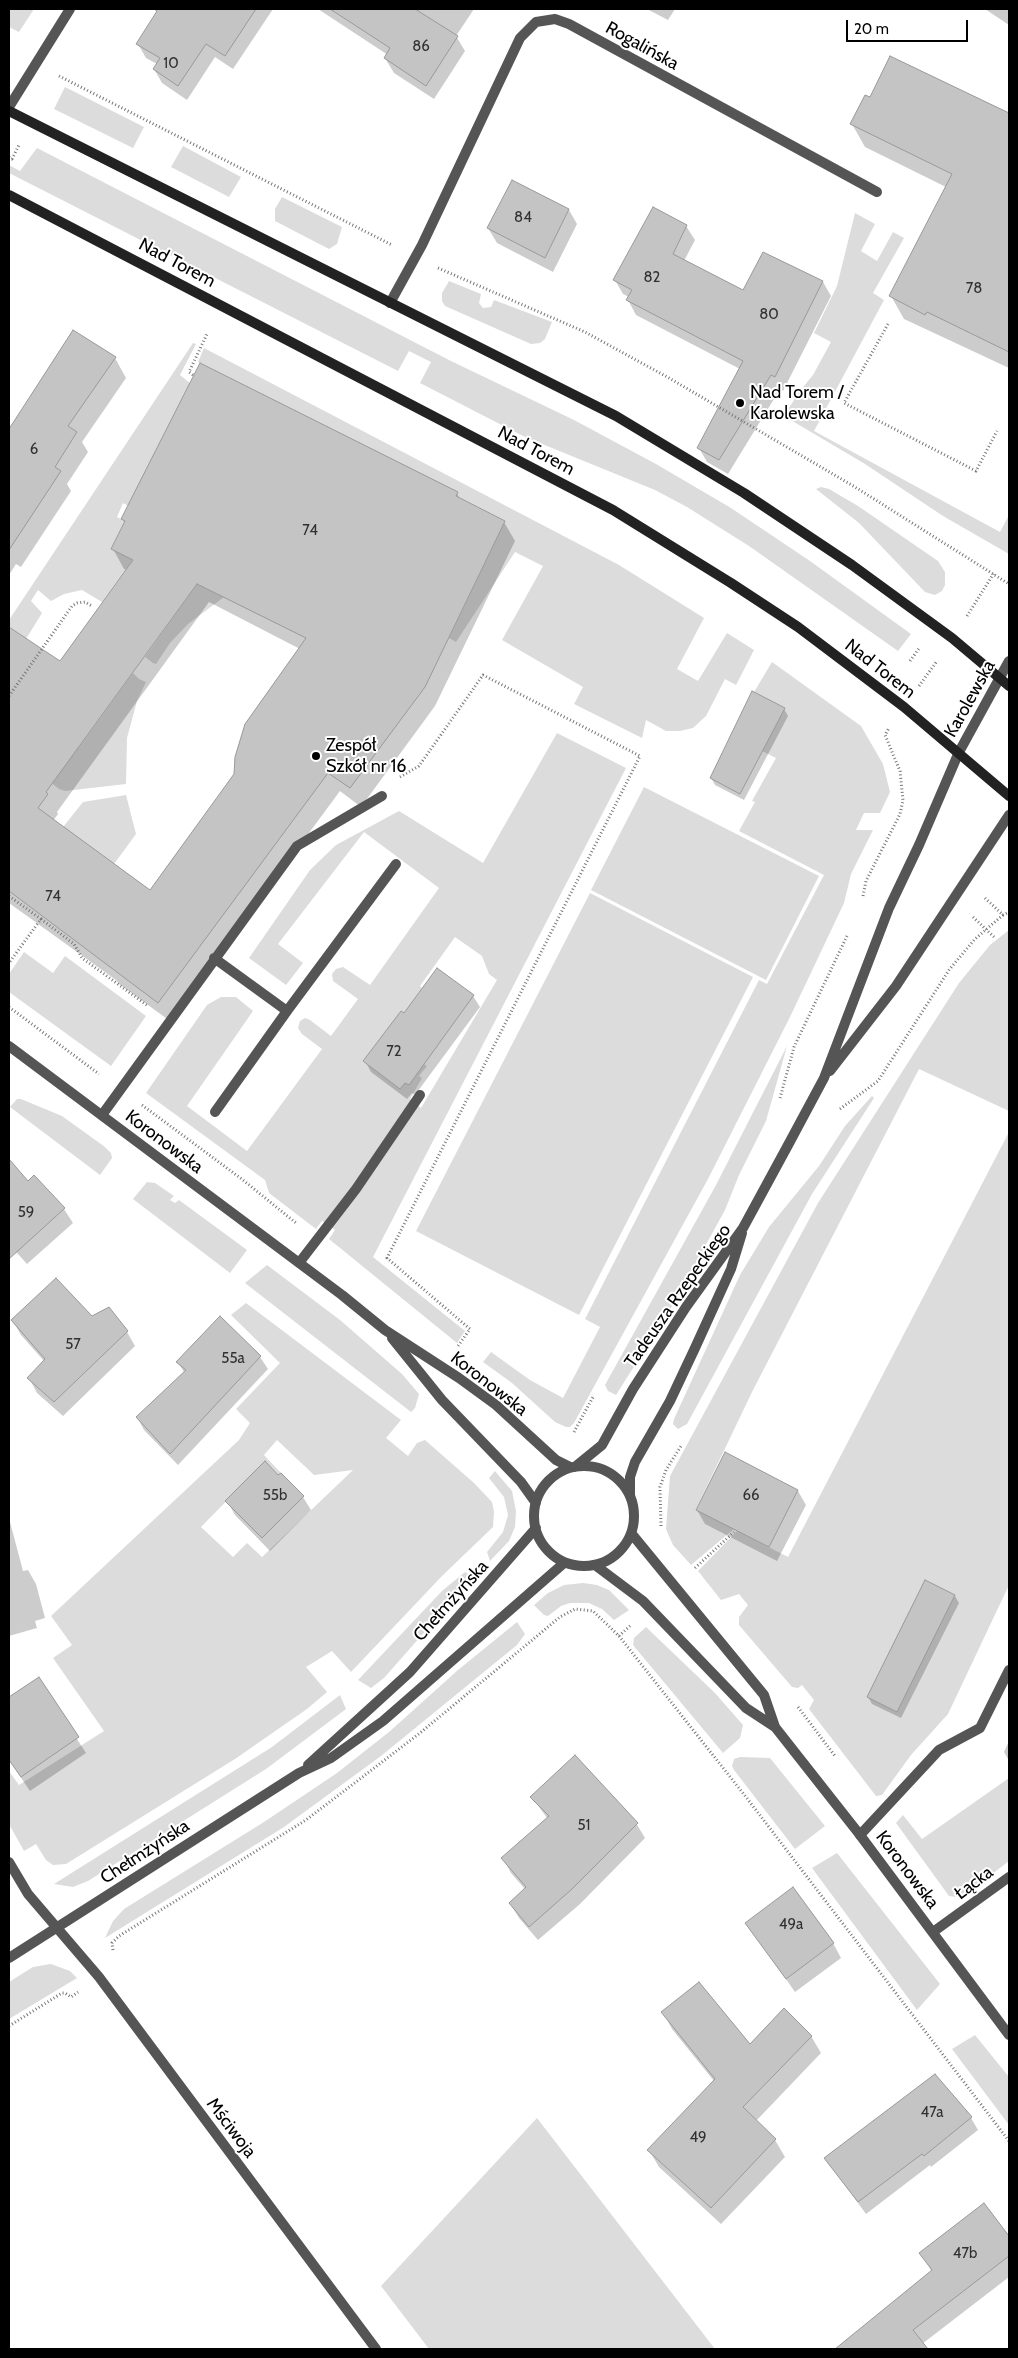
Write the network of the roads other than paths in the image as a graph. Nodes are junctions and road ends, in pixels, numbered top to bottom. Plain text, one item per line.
1 (70, 9) edge
2 (9, 109) edge
3 (876, 192) dead end
4 (9, 195) edge
5 (390, 303) junction
6 (1009, 662) edge
7 (1000, 678) junction
8 (1009, 686) edge
9 (959, 752) junction
10 (382, 796) dead end
11 (1009, 796) edge
12 (1009, 815) edge
13 (396, 864) dead end
14 (214, 958) junction
15 (287, 1012) junction
16 (9, 1046) edge
17 (824, 1078) junction
18 (420, 1095) dead end
19 (215, 1112) dead end
20 (102, 1116) junction
21 (744, 1228) junction
22 (299, 1263) junction
23 (385, 1330) junction
24 (573, 1467) junction
25 (630, 1496) junction
26 (536, 1503) junction
27 (536, 1528) junction
28 (631, 1533) junction
29 (564, 1563) junction
30 (595, 1565) junction
31 (1009, 1670) edge
32 (776, 1727) junction
33 (299, 1773) junction
34 (860, 1835) junction
35 (9, 1862) edge
36 (1009, 1877) edge
37 (58, 1927) junction
38 (933, 1932) junction
39 (9, 1958) edge
40 (1009, 2035) edge
41 (376, 2349) edge

1 - 2 street
2 - 5 main road
3 - 5 street, Rogalińska
4 - 9 main road, Nad Torem
5 - 7 main road
6 - 7 street, Karolewska
7 - 8 main road
7 - 9 street, Karolewska
9 - 11 main road, Nad Torem
9 - 17 street, Karolewska
10 - 14 street
12 - 17 street
13 - 15 street
14 - 15 street
14 - 20 street
15 - 19 street
16 - 20 street, Koronowska
17 - 21 street
18 - 22 street
20 - 22 street, Koronowska
21 - 24 street, Tadeusza Rzepeckiego
21 - 25 street, Tadeusza Rzepeckiego
22 - 23 street, Koronowska
23 - 24 street, Koronowska
23 - 26 street, Koronowska
24 - 25 street
24 - 26 street
25 - 28 street
26 - 27 street
27 - 29 street
27 - 33 street, Chełmżyńska
28 - 30 street
28 - 32 street, Koronowska
29 - 30 street
29 - 33 street, Chełmżyńska
30 - 32 street, Koronowska
31 - 34 street
32 - 34 street, Koronowska
33 - 37 street, Chełmżyńska
34 - 38 street, Koronowska
35 - 37 street, Mściwoja
36 - 38 street, Łącka
37 - 39 street, Chełmżyńska
37 - 41 street, Mściwoja
38 - 40 street, Koronowska

